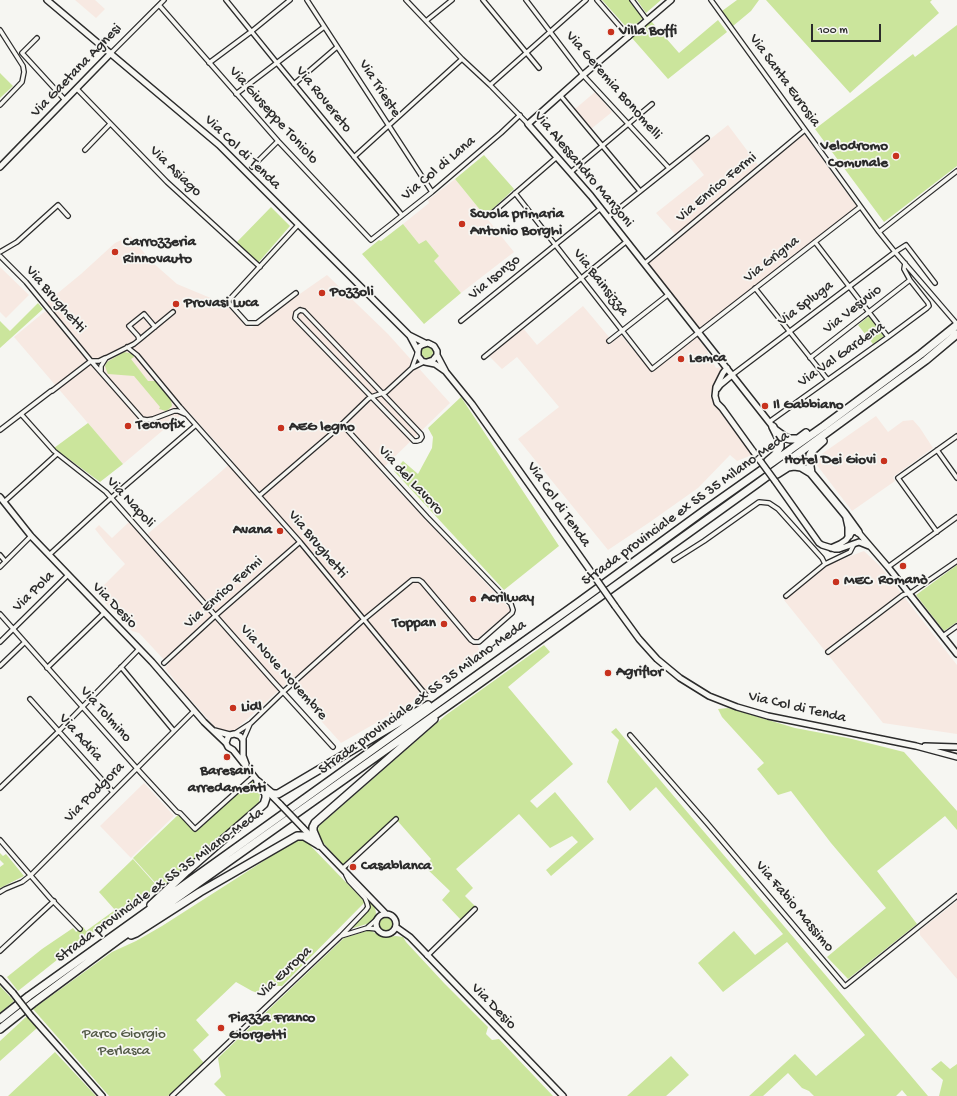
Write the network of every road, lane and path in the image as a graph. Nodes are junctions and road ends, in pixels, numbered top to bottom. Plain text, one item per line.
1 (48, 0) edge
2 (164, 0) edge
3 (226, 0) edge
4 (290, 0) edge
5 (307, 0) edge
6 (406, 0) edge
7 (452, 0) edge
8 (483, 0) edge
9 (526, 0) edge
10 (586, 0) edge
11 (597, 0) edge
12 (632, 0) edge
13 (671, 0) edge
14 (711, 0) edge
15 (159, 5) junction
16 (647, 20) junction
17 (426, 21) junction
18 (324, 27) junction
19 (0, 30) edge
20 (252, 31) junction
21 (551, 32) junction
22 (629, 36) junction
23 (37, 38) dead end
24 (337, 47) junction
25 (111, 53) junction
26 (526, 53) junction
27 (462, 59) junction
28 (209, 63) junction
29 (277, 63) junction
30 (539, 68) dead end
31 (583, 75) junction
32 (294, 84) junction
33 (490, 85) junction
34 (77, 89) junction
35 (236, 94) junction
36 (560, 95) junction
37 (65, 100) junction
38 (652, 104) dead end
39 (0, 105) edge
40 (520, 115) junction
41 (110, 124) junction
42 (388, 124) junction
43 (528, 124) junction
44 (628, 125) junction
45 (805, 130) junction
46 (707, 138) dead end
47 (278, 141) junction
48 (602, 146) junction
49 (85, 150) dead end
50 (354, 157) junction
51 (557, 157) junction
52 (0, 167) edge
53 (252, 167) dead end
54 (669, 168) junction
55 (571, 172) junction
56 (957, 172) edge
57 (640, 191) junction
58 (432, 192) junction
59 (515, 193) junction
60 (860, 207) junction
61 (601, 208) junction
62 (402, 215) junction
63 (490, 215) dead end
64 (68, 216) dead end
65 (608, 217) junction
66 (298, 225) junction
67 (878, 232) junction
68 (371, 240) joint
69 (626, 241) junction
70 (815, 242) junction
71 (555, 245) junction
72 (0, 252) edge
73 (895, 252) junction
74 (0, 256) edge
75 (645, 263) junction
76 (905, 263) junction
77 (260, 267) junction
78 (581, 278) junction
79 (910, 280) junction
80 (935, 284) dead end
81 (850, 286) junction
82 (755, 288) junction
83 (296, 294) dead end
84 (669, 294) junction
85 (928, 306) joint
86 (173, 312) dead end
87 (869, 312) junction
88 (461, 321) dead end
89 (957, 324) edge
90 (155, 327) junction
91 (622, 330) junction
92 (699, 332) junction
93 (789, 332) junction
94 (957, 334) edge
95 (409, 335) junction
96 (888, 337) junction
97 (139, 340) junction
98 (609, 341) dead end
99 (425, 343) junction
100 (134, 344) junction
101 (127, 347) junction
102 (418, 352) junction
103 (137, 354) junction
104 (436, 355) junction
105 (484, 357) dead end
106 (106, 358) junction
107 (810, 358) junction
108 (91, 361) junction
109 (426, 362) junction
110 (412, 368) junction
111 (727, 368) junction
112 (652, 369) joint
113 (101, 371) junction
114 (446, 372) junction
115 (732, 375) junction
116 (828, 380) junction
117 (715, 392) junction
118 (383, 393) junction
119 (372, 397) junction
120 (175, 401) junction
121 (174, 411) junction
122 (21, 414) junction
123 (187, 414) junction
124 (342, 424) junction
125 (840, 424) junction
126 (196, 425) junction
127 (772, 426) junction
128 (824, 426) junction
129 (0, 430) edge
130 (957, 436) edge
131 (937, 450) junction
132 (56, 454) junction
133 (811, 473) junction
134 (957, 478) edge
135 (746, 481) junction
136 (758, 483) junction
137 (259, 496) junction
138 (0, 497) edge
139 (111, 498) junction
140 (4, 502) junction
141 (845, 514) junction
142 (956, 519) edge
143 (937, 532) junction
144 (859, 533) junction
145 (849, 535) junction
146 (32, 536) junction
147 (300, 542) junction
148 (857, 543) junction
149 (872, 547) junction
150 (831, 548) junction
151 (0, 555) edge
152 (48, 555) junction
153 (674, 560) dead end
154 (5, 561) junction
155 (957, 561) edge
156 (825, 564) junction
157 (0, 566) edge
158 (888, 567) junction
159 (68, 576) junction
160 (909, 594) junction
161 (786, 596) dead end
162 (104, 613) junction
163 (0, 614) edge
164 (215, 616) junction
165 (363, 620) junction
166 (957, 626) edge
167 (14, 629) junction
168 (943, 636) junction
169 (0, 642) edge
170 (25, 642) junction
171 (139, 648) junction
172 (828, 652) dead end
173 (957, 654) edge
174 (164, 663) dead end
175 (0, 666) edge
176 (122, 667) junction
177 (48, 668) junction
178 (283, 692) junction
179 (465, 693) junction
180 (426, 695) dead end
181 (448, 695) junction
182 (30, 699) dead end
183 (82, 707) junction
184 (194, 711) junction
185 (251, 723) junction
186 (213, 730) junction
187 (174, 731) junction
188 (58, 732) junction
189 (232, 735) junction
190 (630, 735) dead end
191 (226, 743) junction
192 (242, 743) junction
193 (334, 746) dead end
194 (916, 746) junction
195 (957, 747) edge
196 (233, 750) junction
197 (957, 757) edge
198 (247, 767) junction
199 (137, 769) junction
200 (256, 780) junction
201 (0, 788) edge
202 (113, 792) junction
203 (396, 819) dead end
204 (0, 840) edge
205 (319, 845) junction
206 (343, 870) junction
207 (31, 875) junction
208 (0, 892) edge
209 (957, 896) edge
210 (54, 901) junction
211 (376, 903) junction
212 (476, 909) dead end
213 (144, 914) junction
214 (386, 914) junction
215 (378, 917) junction
216 (396, 927) junction
217 (368, 928) junction
218 (80, 929) dead end
219 (377, 929) junction
220 (392, 932) junction
221 (405, 934) junction
222 (341, 936) junction
223 (118, 940) junction
224 (0, 951) edge
225 (427, 956) junction
226 (0, 978) edge
227 (0, 1019) edge
228 (0, 1029) edge
229 (102, 1096) edge
230 (172, 1096) edge
231 (563, 1096) edge

1 - 25 main road, Via Col di Tenda
2 - 15 street, Via Gaetana Agnesi
3 - 20 street, Via Rovereto
4 - 20 street
5 - 18 street, Via Trieste
6 - 17 street, Via Alessandro Manzoni
7 - 17 street
8 - 26 street
9 - 21 street, Via Geremia Bonomelli
10 - 21 street
11 - 22 street
12 - 16 street
13 - 16 main road
14 - 45 street, Via Santa Eurosia
15 - 25 street, Via Gaetana Agnesi
15 - 28 street, Via Giuseppe Toniolo
16 - 22 main road
17 - 27 street, Via Alessandro Manzoni
18 - 24 street, Via Trieste
18 - 29 street
19 - 39 street
20 - 28 street
20 - 29 street, Via Rovereto
21 - 26 street
21 - 31 street, Via Geremia Bonomelli
22 - 31 main road
23 - 37 street
24 - 32 street
24 - 42 street, Via Trieste
25 - 34 main road, Via Gaetana Agnesi
25 - 66 main road, Via Col di Tenda
26 - 30 street
26 - 33 street
27 - 33 street, Via Alessandro Manzoni
27 - 42 street
28 - 35 street, Via Giuseppe Toniolo
29 - 32 street, Via Rovereto
29 - 35 street
31 - 36 main road
31 - 44 street, Via Geremia Bonomelli
32 - 50 street, Via Rovereto
33 - 40 street, Via Alessandro Manzoni
34 - 37 main road, Via Gaetana Agnesi
34 - 41 street, Via Asiago
35 - 47 street, Via Giuseppe Toniolo
36 - 43 main road
36 - 48 street
37 - 52 main road, Via Gaetana Agnesi
38 - 44 street
40 - 43 street, Via Alessandro Manzoni
40 - 58 street, Via Col di Lana
41 - 49 street
41 - 77 street, Via Asiago
42 - 50 street
42 - 58 street, Via Trieste
43 - 51 main road, Via Alessandro Manzoni
44 - 48 street
44 - 54 street, Via Geremia Bonomelli
45 - 60 street, Via Santa Eurosia
45 - 75 street, Via Enrico Fermi
46 - 54 street
47 - 53 street
47 - 68 street, Via Giuseppe Toniolo
48 - 55 street
48 - 57 street
50 - 62 street, Via Rovereto
51 - 55 main road, Via Alessandro Manzoni
51 - 59 street
54 - 57 street
55 - 61 main road, Via Alessandro Manzoni
56 - 67 street
57 - 65 street
58 - 62 street, Via Col di Lana
59 - 63 street
59 - 71 street, Via Bainsizza
60 - 67 street, Via Santa Eurosia
60 - 70 street, Via Grigna
61 - 65 main road, Via Alessandro Manzoni
61 - 71 street, Via Isonzo
62 - 68 street, Via Col di Lana
64 - 72 street
65 - 69 main road, Via Alessandro Manzoni
66 - 77 street
66 - 95 main road, Via Col di Tenda
67 - 73 street, Via Santa Eurosia
69 - 75 main road, Via Alessandro Manzoni
69 - 78 street
70 - 81 street
70 - 82 street, Via Grigna
71 - 78 street, Via Bainsizza
71 - 88 street, Via Isonzo
73 - 76 street, Via Santa Eurosia
73 - 80 street
73 - 81 street, Via Spluga
74 - 108 street, Via Brughetti
75 - 84 main road, Via Alessandro Manzoni
76 - 79 street, Via Santa Eurosia
76 - 89 street, Via Santa Eurosia
77 - 83 street
78 - 91 street, Via Bainsizza
78 - 105 street
79 - 85 street, Via Santa Eurosia
79 - 87 street, Via Vesuvio
81 - 87 street
81 - 93 street, Via Spluga
82 - 92 street, Via Grigna
82 - 93 street
84 - 91 street
84 - 92 main road, Via Alessandro Manzoni
85 - 96 street, Via Val Gardena
86 - 90 street
87 - 96 street
87 - 107 street, Via Vesuvio
89 - 128 highway, Strada provinciale ex SS 35 Milano-Meda
90 - 97 street
90 - 97 street
91 - 98 street
91 - 112 street, Via Bainsizza
92 - 111 main road, Via Alessandro Manzoni
92 - 112 street, Via Grigna
93 - 107 street
93 - 115 street, Via Spluga
94 - 125 highway, Strada provinciale ex SS 35 Milano-Meda
95 - 99 main road, Via Col di Tenda
95 - 102 main road, Via Col di Tenda
96 - 116 street, Via Val Gardena
97 - 100 street
99 - 102 main road
99 - 104 main road, Via Col di Tenda
100 - 101 street
100 - 103 street, Via Brughetti
101 - 103 street, Via Brughetti
101 - 106 street
102 - 109 main road, Via Col di Tenda
102 - 110 street
103 - 120 street, Via Brughetti
104 - 109 main road
104 - 114 main road, Via Col di Tenda
106 - 108 street
106 - 113 street
107 - 116 street
108 - 113 street, Via Brughetti
108 - 122 street
109 - 110 street
109 - 114 main road, Via Col di Tenda
110 - 118 street
111 - 115 main road, Via Alessandro Manzoni
111 - 117 main road
113 - 121 street, Via Brughetti
114 - 194 main road, Via Col di Tenda, bridge
115 - 117 main road
115 - 127 main road, Via Alessandro Manzoni
116 - 127 street, Via Val Gardena
117 - 150 main road, bridge
118 - 119 street
118 - 119 street
118 - 119 street
119 - 124 street
120 - 121 street
120 - 123 street, Via Brughetti
121 - 123 street
122 - 129 street
122 - 132 street, Via Napoli
123 - 126 street, Via Brughetti
124 - 137 street
124 - 165 street, Via del Lavoro
125 - 133 highway
125 - 136 highway, Strada provinciale ex SS 35 Milano-Meda
126 - 137 street, Via Brughetti
126 - 139 street
127 - 128 highway
127 - 135 highway
128 - 135 highway, Strada provinciale ex SS 35 Milano-Meda
130 - 131 street
131 - 134 street
131 - 143 street
132 - 139 street, Via Napoli
132 - 140 street
133 - 136 highway
133 - 141 highway
135 - 181 highway, Strada provinciale ex SS 35 Milano-Meda
136 - 179 highway, Strada provinciale ex SS 35 Milano-Meda
137 - 147 street, Via Brughetti
138 - 140 main road, Via Desio
139 - 152 street
139 - 164 street, Via Napoli
140 - 146 main road, Via Desio
141 - 144 highway
141 - 145 highway
142 - 143 street
143 - 158 street
144 - 145 main road
144 - 148 main road
144 - 149 main road
145 - 148 main road
145 - 150 main road
146 - 152 main road, Via Desio
146 - 154 street
147 - 164 street, Via Enrico Fermi
147 - 165 street, Via Brughetti
148 - 149 main road
148 - 150 main road
148 - 156 street
149 - 158 main road
151 - 154 street
152 - 159 main road, Via Desio
153 - 156 street
154 - 157 street
155 - 160 street
156 - 161 street
158 - 160 main road
159 - 162 main road, Via Desio
159 - 167 street, Via Pola
160 - 168 main road
160 - 172 street
162 - 171 main road, Via Desio
162 - 177 street
163 - 167 street, Via Tolmino
164 - 174 street, Via Enrico Fermi
164 - 178 street, Via Nove Novembre
165 - 178 street
165 - 180 street, Via Brughetti
166 - 168 street
167 - 169 street, Via Pola
167 - 170 street, Via Tolmino
168 - 173 main road
170 - 175 street
170 - 177 street, Via Tolmino
171 - 176 street
171 - 184 main road, Via Desio
176 - 183 street
176 - 187 street
177 - 183 street, Via Tolmino
178 - 185 street
178 - 193 street, Via Nove Novembre
179 - 205 highway
179 - 223 highway, Strada provinciale ex SS 35 Milano-Meda
181 - 200 highway
181 - 213 highway, Strada provinciale ex SS 35 Milano-Meda
182 - 188 street, Via Adria
183 - 188 street
183 - 199 street, Via Tolmino
184 - 186 main road, Via Desio
184 - 187 street, Via Podgora
185 - 189 street
185 - 192 street
186 - 189 main road, Via Desio
186 - 191 main road, Via Desio
187 - 199 street, Via Podgora
188 - 201 street
188 - 202 street, Via Adria
189 - 191 main road
189 - 192 main road
190 - 209 street, Via Fabio Massimo
191 - 196 main road
192 - 196 main road
192 - 198 main road
194 - 195 main road, Via Col di Tenda
194 - 197 main road, Via Col di Tenda
196 - 198 main road
198 - 200 main road
199 - 200 street, Via Tolmino
199 - 202 street, Via Podgora
200 - 205 main road, bridge
200 - 213 highway
202 - 207 street, Via Podgora
203 - 206 street
204 - 207 street
205 - 206 main road
205 - 223 highway
206 - 211 main road
206 - 222 street
207 - 208 street, Via Podgora
207 - 210 street
210 - 218 street
210 - 224 street
211 - 214 main road
211 - 215 main road
212 - 225 street
213 - 227 highway, Strada provinciale ex SS 35 Milano-Meda
214 - 215 main road
214 - 216 main road
215 - 217 street, Via Europa
215 - 219 main road
216 - 220 main road
216 - 221 main road, Via Desio
217 - 219 street, Via Europa
217 - 222 street, Via Europa
219 - 220 main road
220 - 221 main road
221 - 225 main road, Via Desio
222 - 230 street, Via Europa
223 - 228 highway, Strada provinciale ex SS 35 Milano-Meda
225 - 231 main road, Via Desio
226 - 229 main road, bridge

